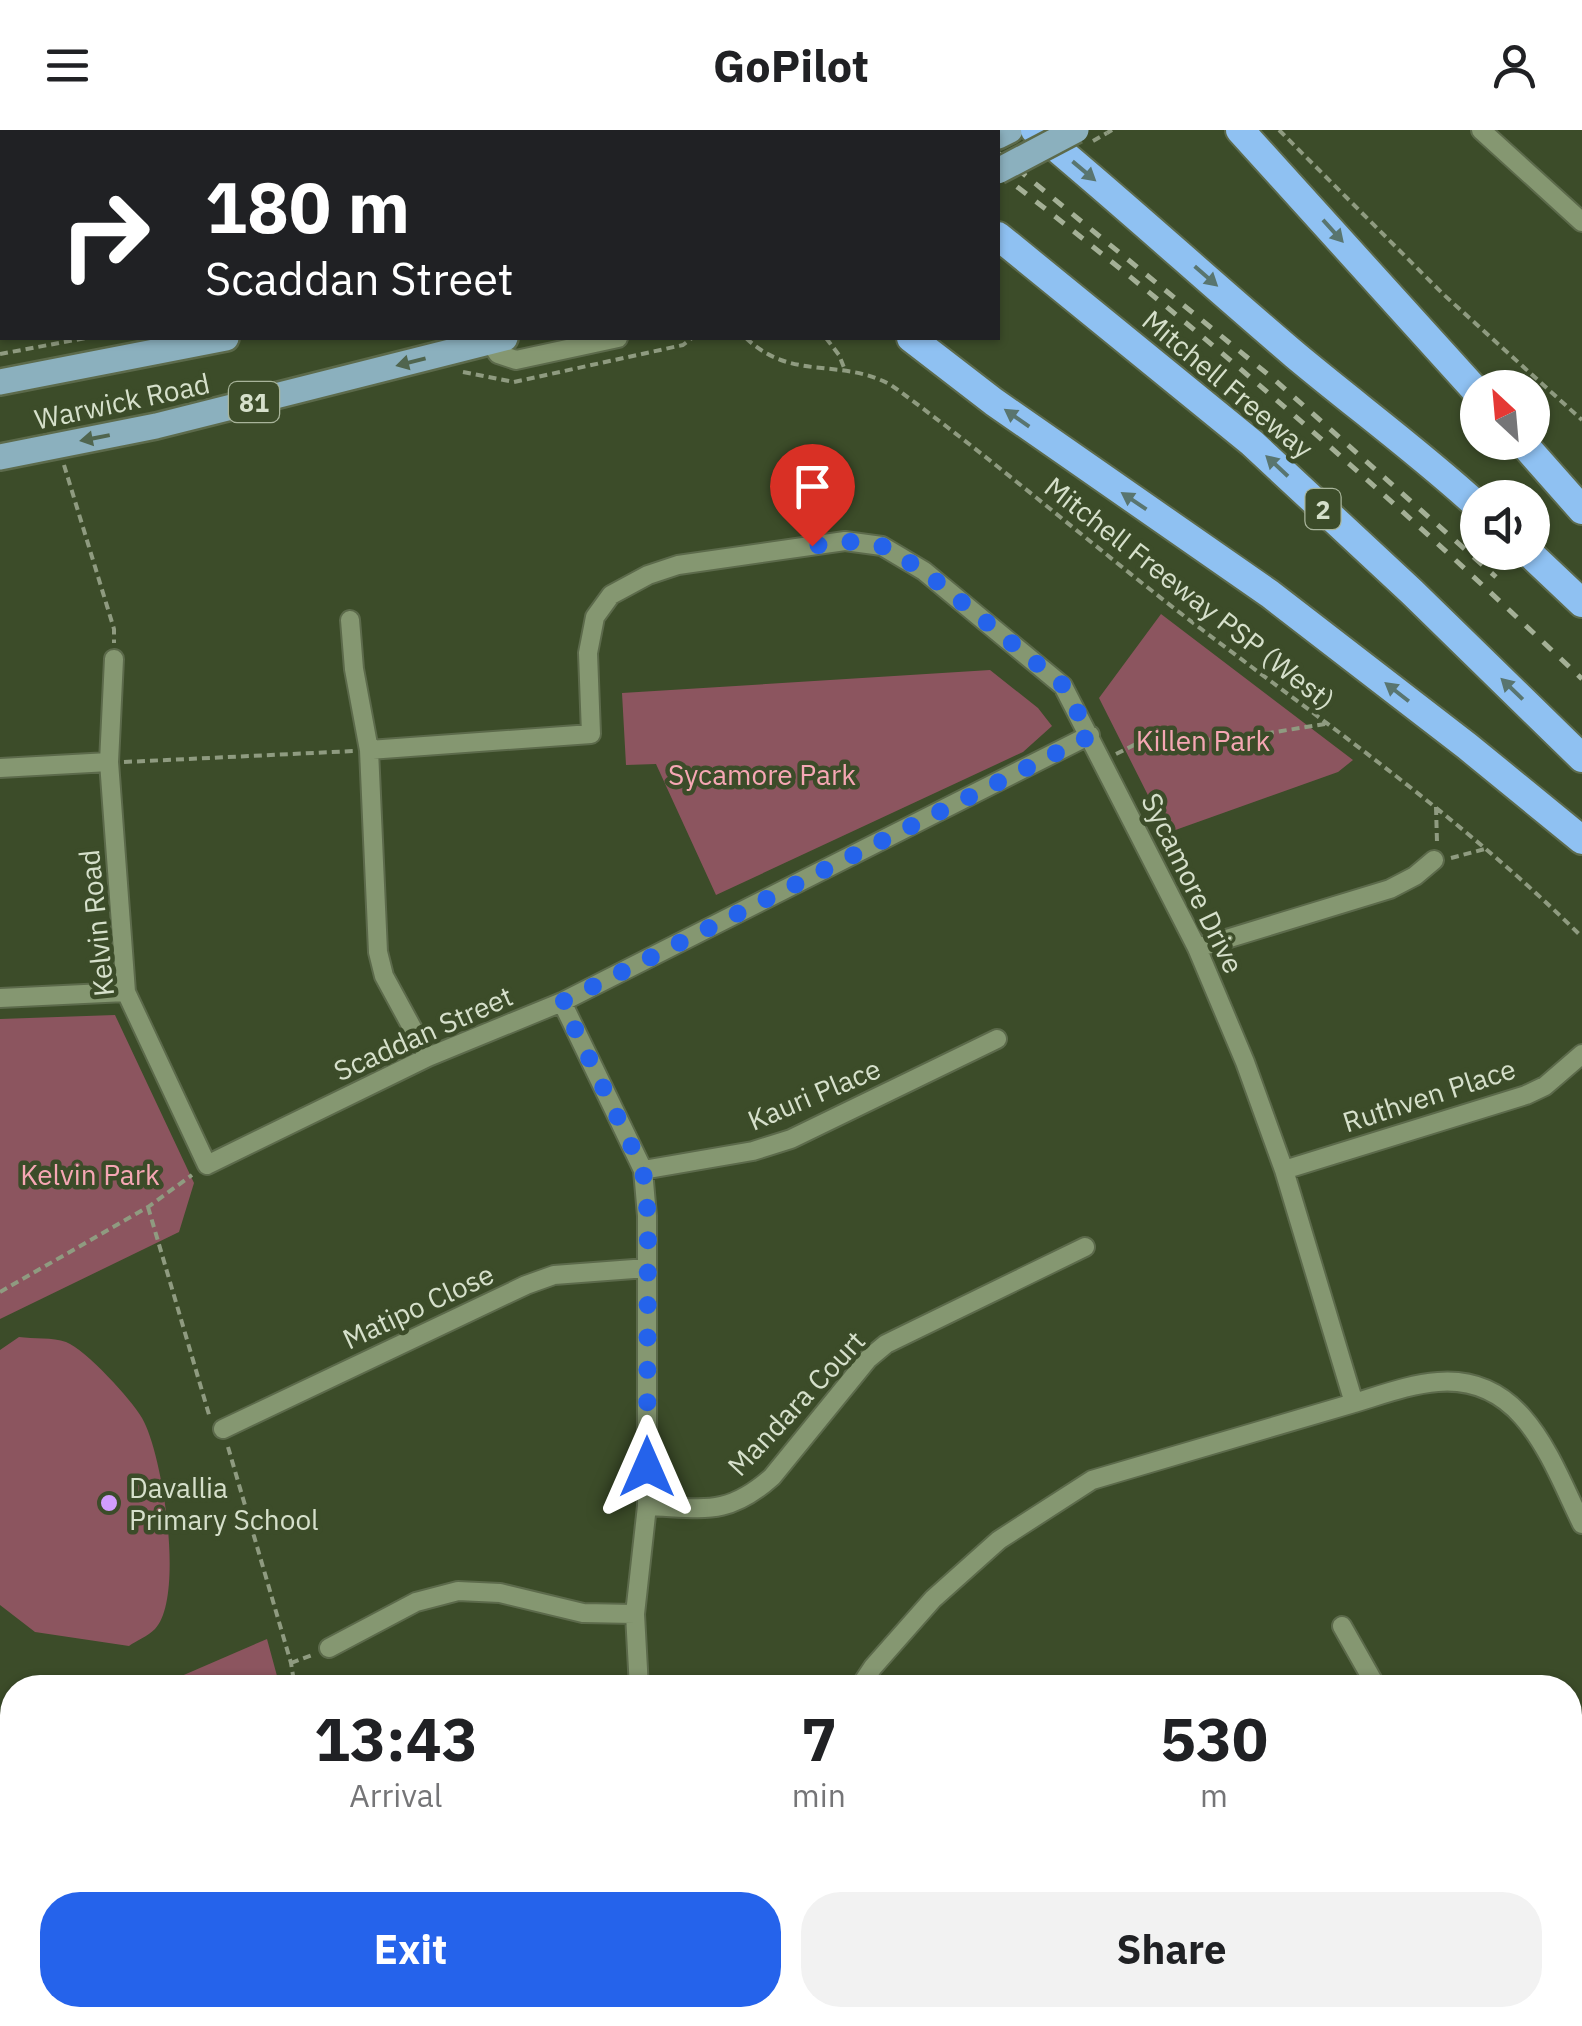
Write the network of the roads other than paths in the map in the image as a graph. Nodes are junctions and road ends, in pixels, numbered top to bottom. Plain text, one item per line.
1 (1035, 130) edge
2 (1076, 130) edge
3 (1240, 130) edge
4 (1252, 130) edge
5 (1481, 130) edge
6 (1268, 159) junction
7 (1000, 170) edge
8 (1582, 222) edge
9 (1000, 238) edge
10 (216, 340) edge
11 (489, 340) edge
12 (494, 340) edge
13 (609, 340) edge
14 (914, 340) edge
15 (1460, 373) edge
16 (0, 382) edge
17 (0, 457) edge
18 (1538, 460) edge
19 (1460, 490) edge
20 (1582, 510) edge
21 (1547, 570) edge
22 (1582, 603) edge
23 (350, 620) dead end
24 (114, 659) road end
25 (1090, 736) junction
26 (369, 750) junction
27 (1582, 758) edge
28 (109, 762) junction
29 (0, 768) edge
30 (1582, 840) edge
31 (1434, 860) road end
32 (1197, 948) junction
33 (126, 992) junction
34 (0, 998) edge
35 (562, 1002) junction
36 (997, 1039) dead end
37 (1582, 1054) edge
38 (428, 1056) junction
39 (207, 1164) joint
40 (643, 1170) junction
41 (1284, 1170) junction
42 (1085, 1248) dead end
43 (647, 1268) junction
44 (1354, 1402) junction
45 (218, 1429) road end
46 (647, 1506) junction
47 (1582, 1524) edge
48 (635, 1614) junction
49 (1342, 1626) dead end
50 (329, 1648) road end
51 (637, 1675) edge
52 (868, 1675) edge
53 (1370, 1675) edge

1 -> 19 highway
2 - 7 main road, bridge
3 - 6 highway
4 - 6 highway
5 - 8 street
6 -> 15 highway
27 -> 9 highway, Mitchell Freeway / 2
10 - 16 main road, Warwick Road
11 -> 17 main road, Warwick Road / 81
12 - 13 street, Warwick Road
30 -> 14 highway
18 - 20 highway
21 - 22 highway
23 - 26 street
24 - 28 street, Kelvin Road
25 - 26 street, Sycamore Drive
25 - 32 street, Sycamore Drive
25 - 35 street, Scaddan Street
26 - 38 street
28 - 29 street
28 - 33 street, Kelvin Road
31 - 32 street
32 - 41 street, Sycamore Drive
33 - 34 street
33 - 39 street, Kelvin Road
35 - 38 street, Scaddan Street
35 - 40 street
36 - 40 street, Kauri Place
37 - 41 street, Ruthven Place
38 - 39 street, Scaddan Street
40 - 43 street
41 - 44 street, Sycamore Drive
42 - 46 street, Mandara Court
43 - 45 street, Matipo Close
43 - 46 street
44 - 47 street
44 - 52 street
46 - 48 street
48 - 50 street
48 - 51 street
49 - 53 street

